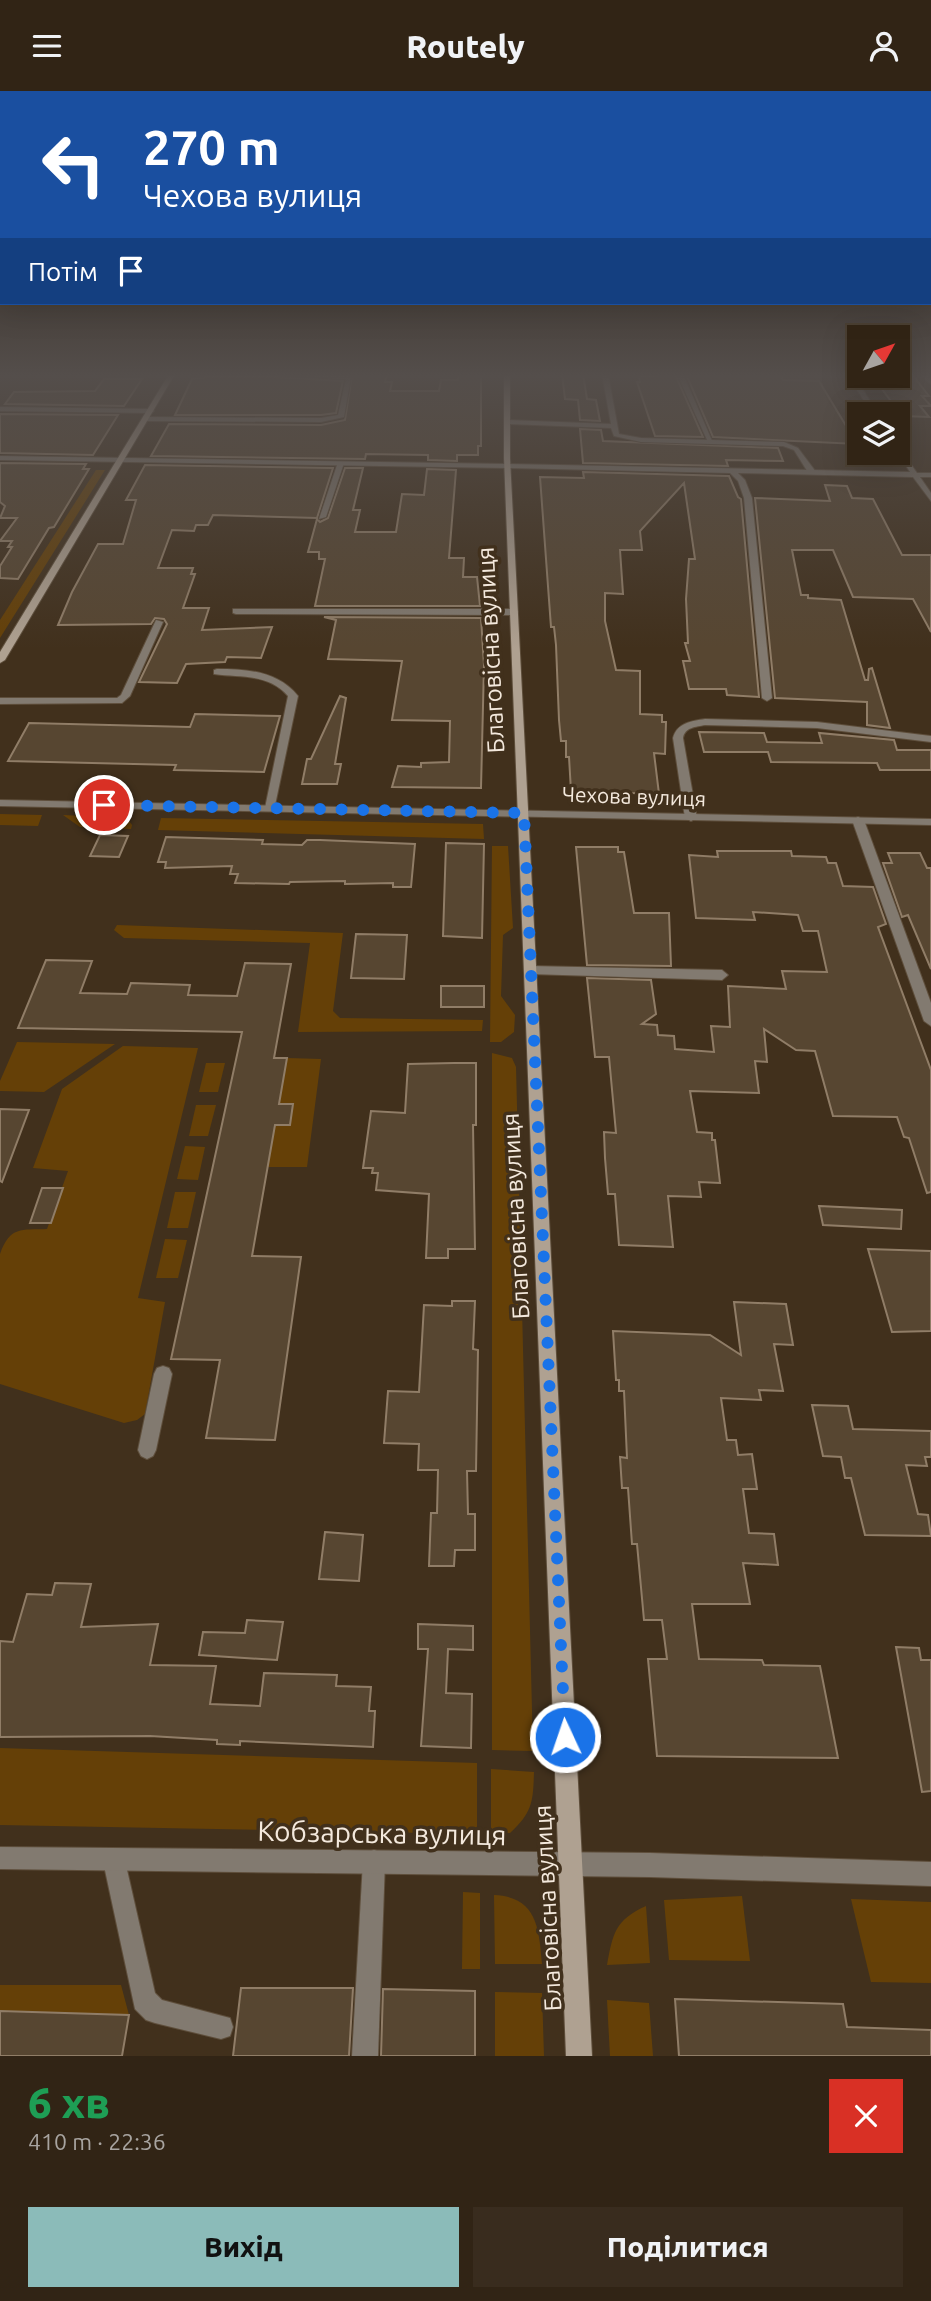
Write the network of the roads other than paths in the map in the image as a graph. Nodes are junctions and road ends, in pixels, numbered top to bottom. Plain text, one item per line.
1 (119, 466) edge
2 (339, 466) edge
3 (491, 466) edge
4 (508, 466) junction
5 (807, 466) edge
6 (909, 466) edge
7 (732, 471) junction
8 (812, 472) junction
9 (915, 475) junction
10 (931, 475) edge
11 (931, 499) edge
12 (321, 517) dead end
13 (236, 611) dead end
14 (514, 612) junction
15 (159, 622) dead end
16 (0, 660) edge
17 (217, 671) dead end
18 (767, 698) dead end
19 (0, 701) edge
20 (931, 739) edge
21 (0, 803) edge
22 (270, 808) junction
23 (524, 813) junction
24 (691, 818) junction
25 (858, 820) junction
26 (931, 822) edge
27 (530, 970) junction
28 (722, 975) dead end
29 (931, 1021) edge
30 (163, 1374) dead end
31 (147, 1450) dead end
32 (0, 1859) edge
33 (114, 1861) junction
34 (374, 1861) junction
35 (570, 1865) junction
36 (931, 1874) edge
37 (222, 2027) dead end
38 (366, 2056) edge
39 (579, 2056) edge

1 - 16 main road
2 - 12 street
3 - 4 street
4 - 7 street
4 - 14 main road, Благовісна вулиця
5 - 8 street
6 - 9 street
7 - 8 street
7 - 18 street
8 - 9 street
9 - 10 street
9 - 11 street
13 - 14 street
14 - 23 main road, Благовісна вулиця
15 - 19 street
17 - 22 street
20 - 24 street
21 - 22 street, Чехова вулиця
22 - 23 street, Чехова вулиця
23 - 24 street, Чехова вулиця
23 - 27 main road, Благовісна вулиця
24 - 25 street, Чехова вулиця
25 - 26 street, Чехова вулиця
25 - 29 street
27 - 28 street
27 - 35 main road, Благовісна вулиця
30 - 31 street
32 - 33 street, Кобзарська вулиця
33 - 34 street, Кобзарська вулиця
33 - 37 street
34 - 35 street, Кобзарська вулиця
34 - 38 street
35 - 36 street, Кобзарська вулиця
35 - 39 main road, Благовісна вулиця

